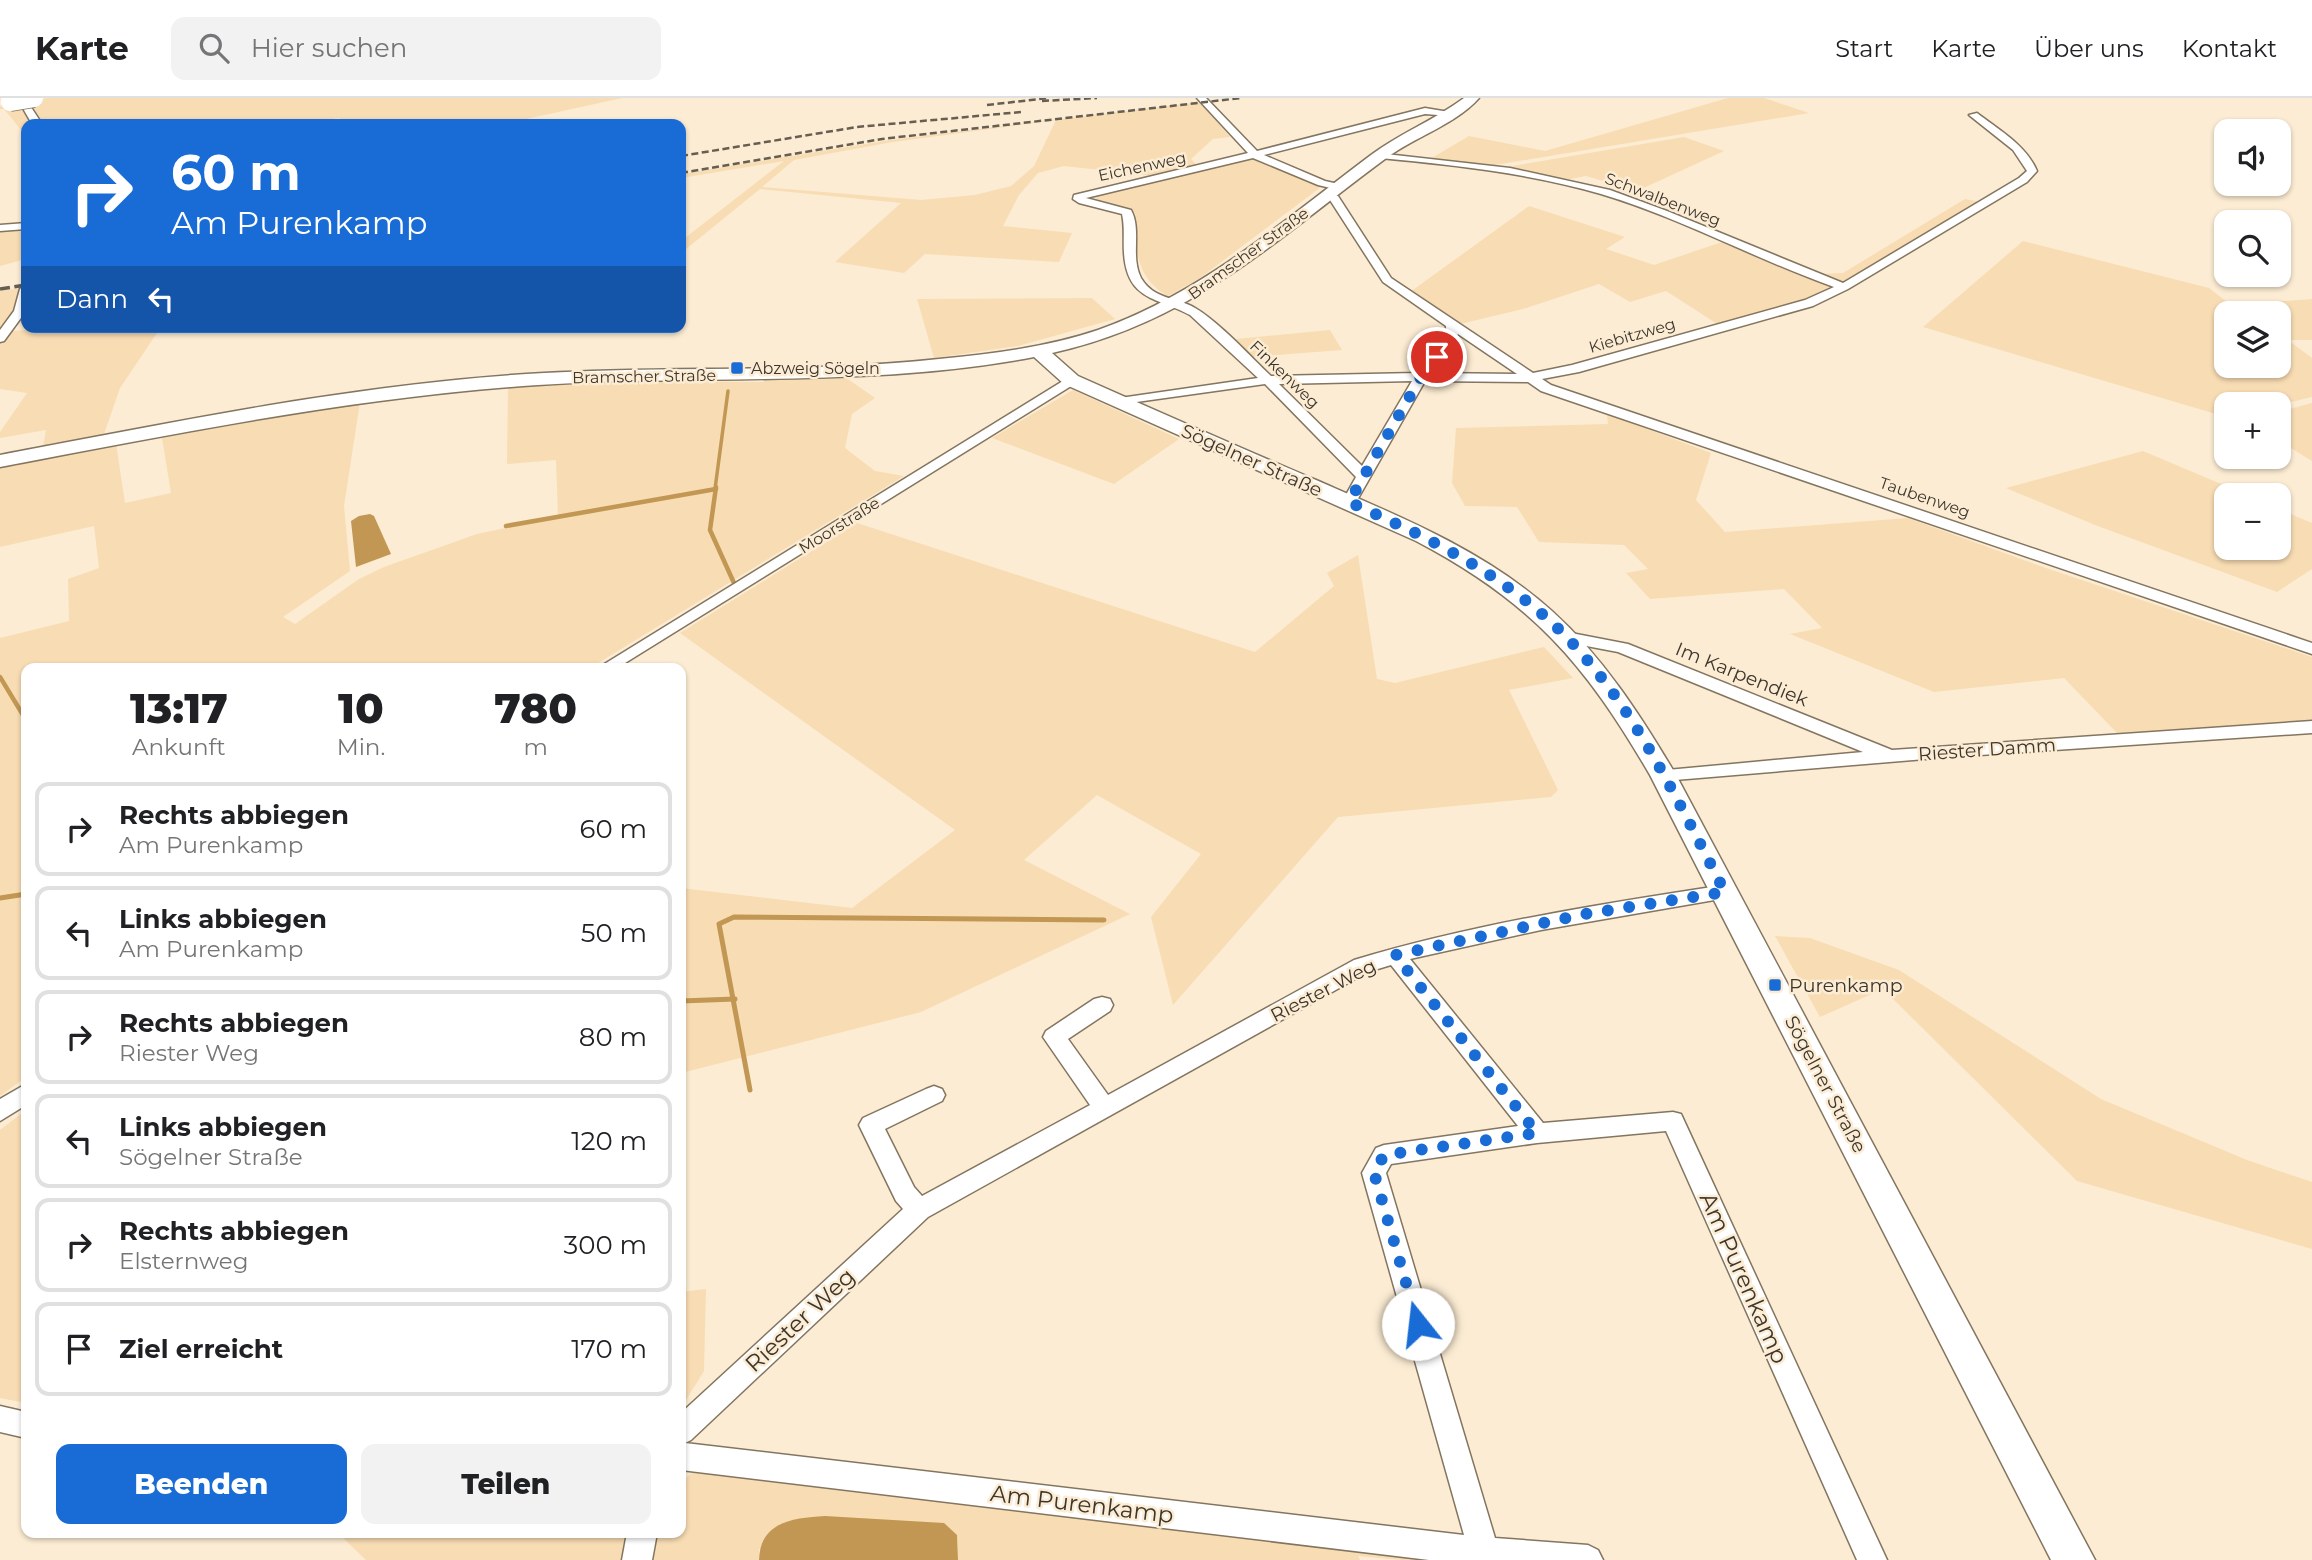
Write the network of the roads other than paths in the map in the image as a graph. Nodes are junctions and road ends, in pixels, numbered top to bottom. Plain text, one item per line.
1 (34, 98) edge
2 (1200, 98) edge
3 (1472, 98) edge
4 (15, 100) edge
5 (1450, 113) junction
6 (1974, 115) dead end
7 (32, 119) edge
8 (1255, 155) junction
9 (1380, 155) junction
10 (1334, 191) junction
11 (21, 226) edge
12 (0, 228) edge
13 (1844, 287) junction
14 (1175, 304) junction
15 (21, 307) edge
16 (1452, 326) junction
17 (0, 338) edge
18 (1037, 350) junction
19 (1421, 377) junction
20 (1528, 378) junction
21 (1071, 380) junction
22 (1269, 380) junction
23 (1120, 402) junction
24 (0, 461) edge
25 (1364, 476) junction
26 (1349, 502) junction
27 (1566, 638) junction
28 (2312, 649) edge
29 (614, 663) edge
30 (2312, 727) edge
31 (1902, 755) junction
32 (1663, 775) junction
33 (1725, 892) junction
34 (1395, 955) junction
35 (1102, 1005) dead end
36 (934, 1096) dead end
37 (21, 1097) edge
38 (1104, 1107) junction
39 (0, 1112) edge
40 (1537, 1133) junction
41 (919, 1210) junction
42 (0, 1419) edge
43 (21, 1424) edge
44 (686, 1426) edge
45 (686, 1457) edge
46 (641, 1538) edge
47 (1484, 1552) junction
48 (637, 1560) edge
49 (1588, 1560) edge
50 (1872, 1560) edge
51 (2074, 1560) edge

1 - 4 highway, bridge
2 - 8 street
3 - 5 street, Bramscher Straße
4 - 7 street
5 - 8 street, Eichenweg
5 - 9 street, Bramscher Straße
6 - 13 street, Kiebitzweg
8 - 10 street
8 - 14 street, Eichenweg
9 - 10 street, Bramscher Straße
9 - 13 street, Schwalbenweg
10 - 14 street, Bramscher Straße
10 - 16 street
11 - 12 street
13 - 20 street, Kiebitzweg
14 - 18 street, Bramscher Straße
14 - 22 street, Finkenweg
15 - 17 street
16 - 19 street
16 - 20 street
18 - 21 street, Sögelner Straße
18 - 24 street, Bramscher Straße
19 - 20 street, Kiebitzweg
19 - 22 street, Kiebitzweg
19 - 25 street
20 - 28 street, Taubenweg
21 - 23 street, Sögelner Straße
21 - 29 street, Moorstraße
22 - 23 street, Kiebitzweg
22 - 25 street, Finkenweg
23 - 26 street, Sögelner Straße
25 - 26 street
26 - 27 street, Sögelner Straße
27 - 31 street, Im Karpendiek
27 - 32 street, Sögelner Straße
30 - 31 street, Riester Damm
31 - 32 street, Riester Damm
32 - 33 street, Sögelner Straße
33 - 34 street, Riester Weg
33 - 51 street, Sögelner Straße
34 - 38 street, Riester Weg
34 - 40 street
35 - 38 street
36 - 41 street
37 - 39 street
38 - 41 street, Riester Weg
40 - 47 street, Am Purenkamp
40 - 50 street, Am Purenkamp
41 - 44 street, Riester Weg
42 - 43 street
45 - 47 street, Am Purenkamp
46 - 48 street
47 - 49 street, Am Purenkamp

